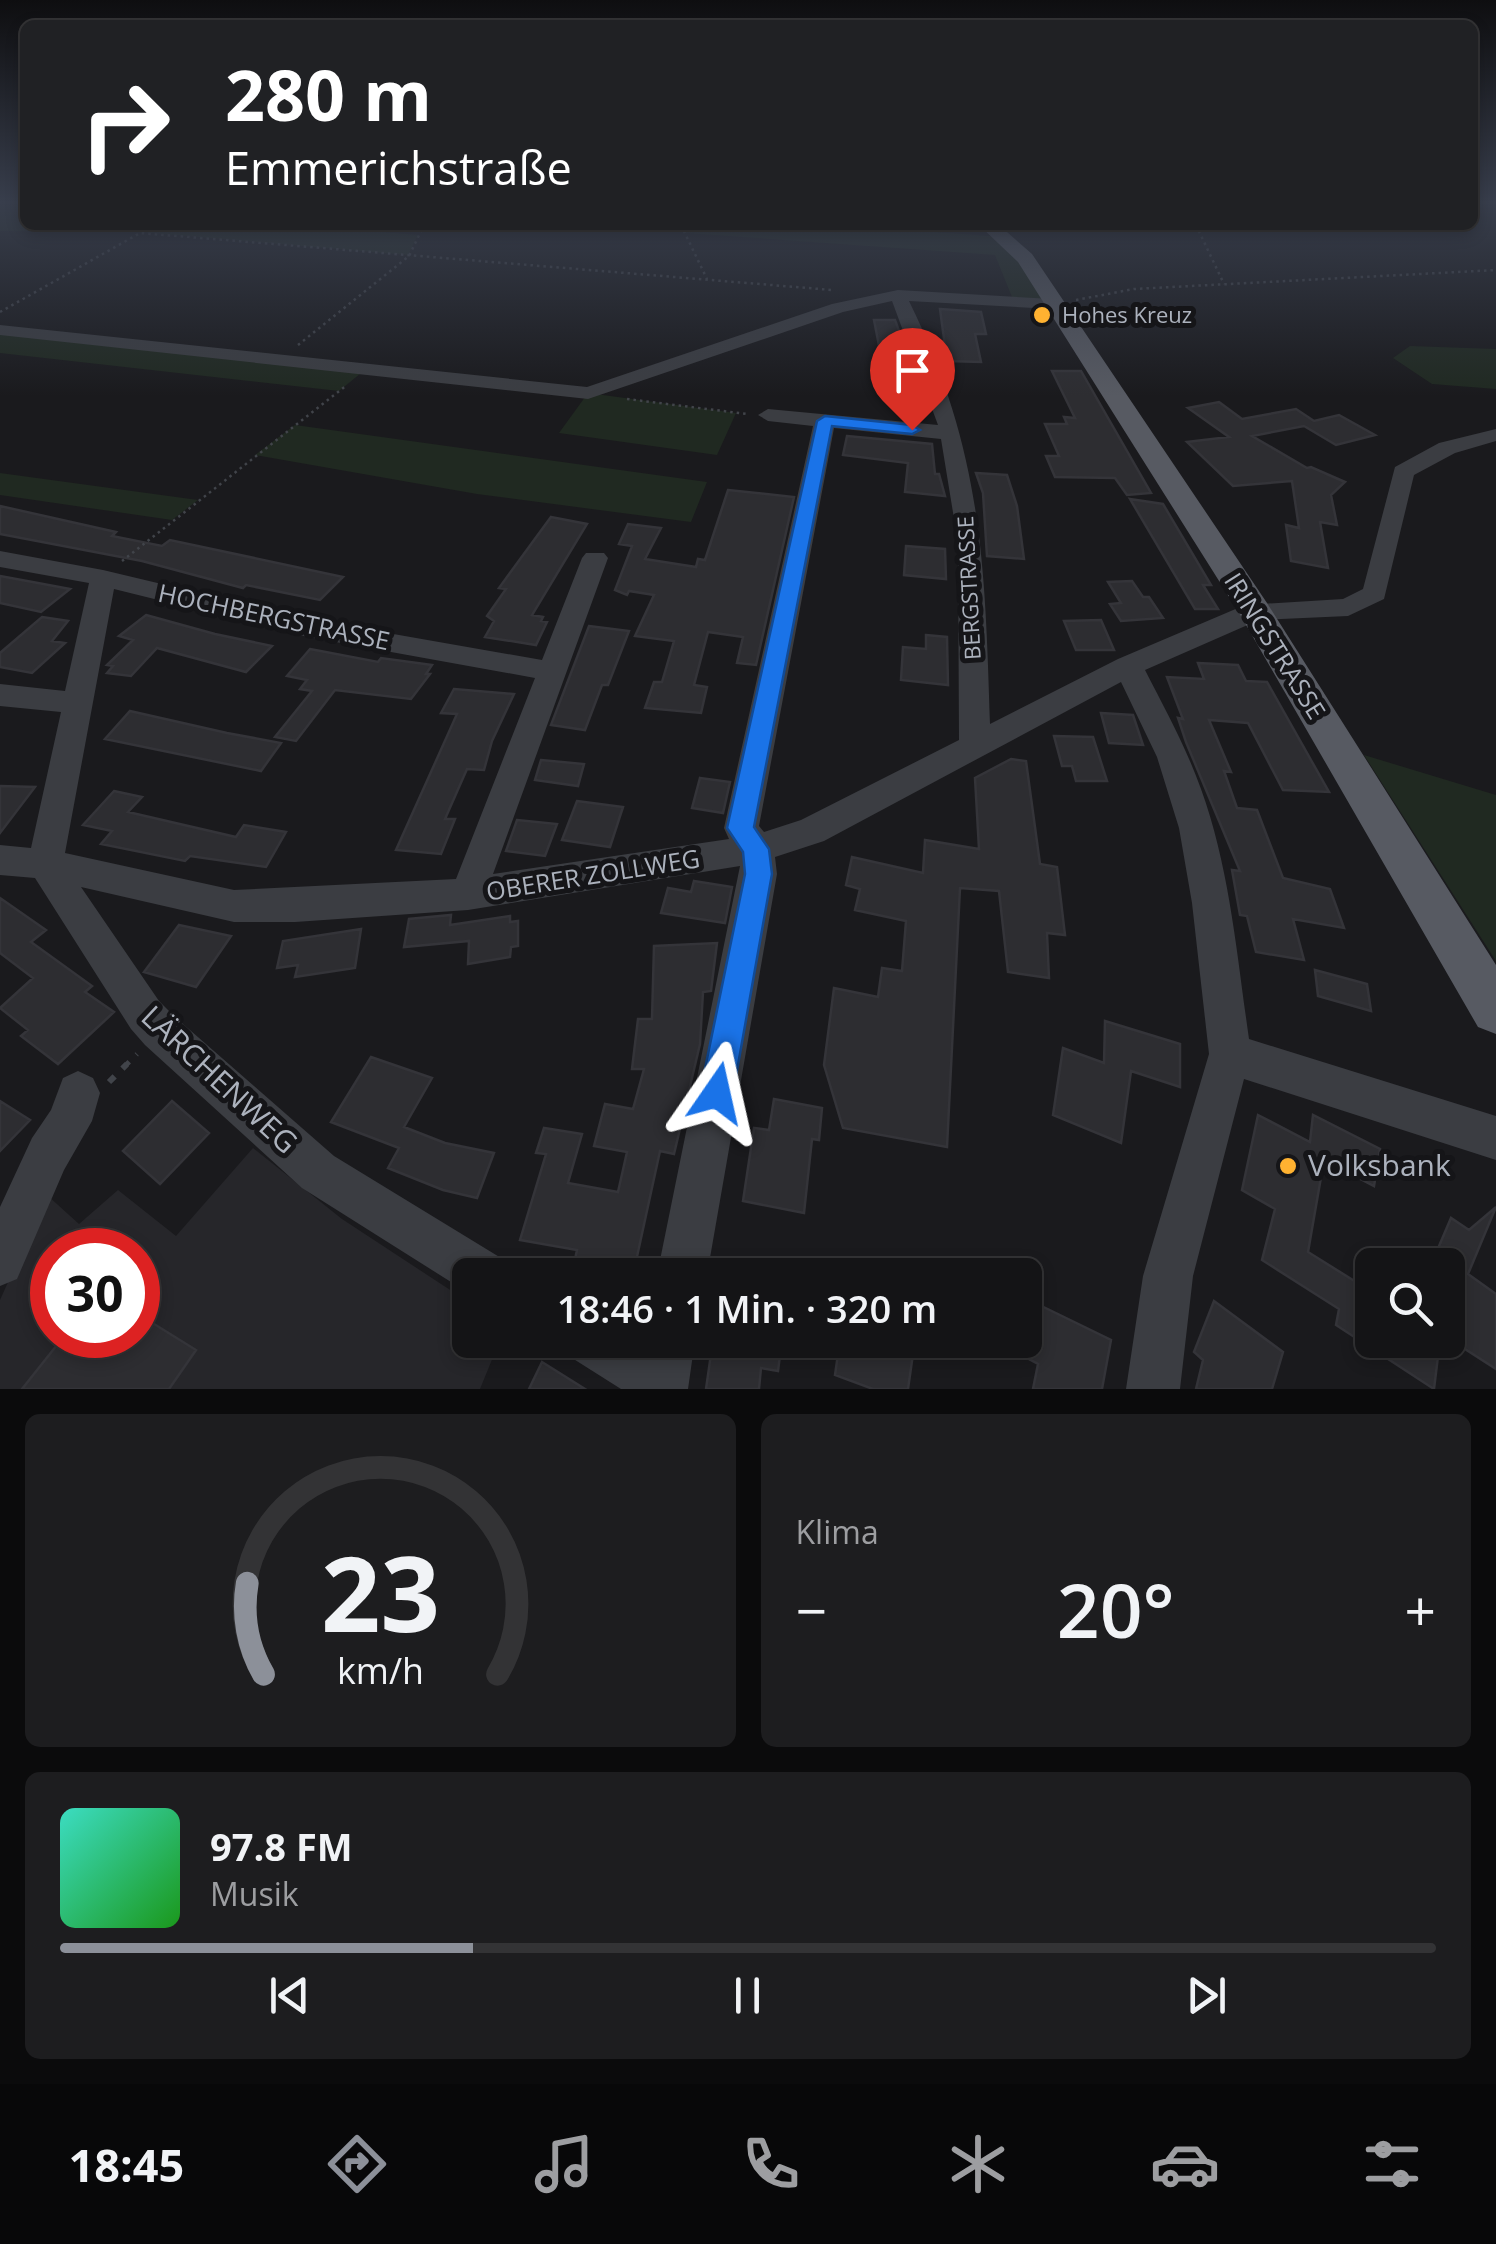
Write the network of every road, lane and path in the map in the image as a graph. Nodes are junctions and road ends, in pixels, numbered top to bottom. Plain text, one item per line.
1 (81, 266) edge
2 (396, 266) edge
3 (521, 266) edge
4 (701, 266) edge
5 (1029, 266) edge
6 (1215, 266) edge
7 (1496, 270) edge
8 (708, 282) junction
9 (1224, 284) junction
10 (841, 291) dead end
11 (898, 295) junction
12 (1047, 297) junction
13 (0, 312) edge
14 (0, 330) edge
15 (279, 360) junction
16 (366, 370) junction
17 (588, 393) junction
18 (768, 416) joint
19 (825, 421) junction
20 (950, 433) junction
21 (1496, 436) edge
22 (595, 558) dead end
23 (0, 559) edge
24 (103, 578) junction
25 (1255, 611) junction
26 (1128, 666) junction
27 (549, 671) junction
28 (0, 694) edge
29 (78, 703) junction
30 (976, 746) junction
31 (756, 849) junction
32 (0, 860) edge
33 (46, 864) junction
34 (468, 894) junction
35 (1496, 1010) edge
36 (160, 1030) junction
37 (1230, 1054) junction
38 (94, 1088) joint
39 (1496, 1138) edge
40 (457, 1258) edge
41 (685, 1258) edge
42 (0, 1262) edge
43 (633, 1358) edge
44 (664, 1371) edge
45 (1153, 1389) edge

1 - 13 path
2 - 15 path
3 - 8 path
4 - 8 path
5 - 12 main road, IRINGSTRASSE
6 - 9 path
7 - 9 path
8 - 10 path
9 - 12 path
11 - 12 street
11 - 17 street
11 - 20 street, BERGSTRASSE
12 - 25 main road, IRINGSTRASSE
14 - 15 street
15 - 16 street
16 - 17 street
16 - 24 path
17 - 18 path
18 - 19 street
19 - 20 street
19 - 31 street
20 - 30 street, BERGSTRASSE
21 - 25 street
22 - 27 street
23 - 24 street, HOCHBERGSTRASSE
24 - 27 street, HOCHBERGSTRASSE
24 - 29 street
25 - 26 street, OBERER ZOLLWEG
25 - 35 main road, IRINGSTRASSE
26 - 30 street, OBERER ZOLLWEG
26 - 37 street
27 - 34 street
28 - 29 street
29 - 33 street
30 - 31 street, OBERER ZOLLWEG
31 - 34 street, OBERER ZOLLWEG
31 - 41 street
32 - 33 street, OBERER ZOLLWEG
33 - 34 street, OBERER ZOLLWEG
33 - 36 street, LÄRCHENWEG
36 - 38 path
36 - 40 street, LÄRCHENWEG
37 - 39 street
37 - 45 street
38 - 42 street
43 - 44 street

